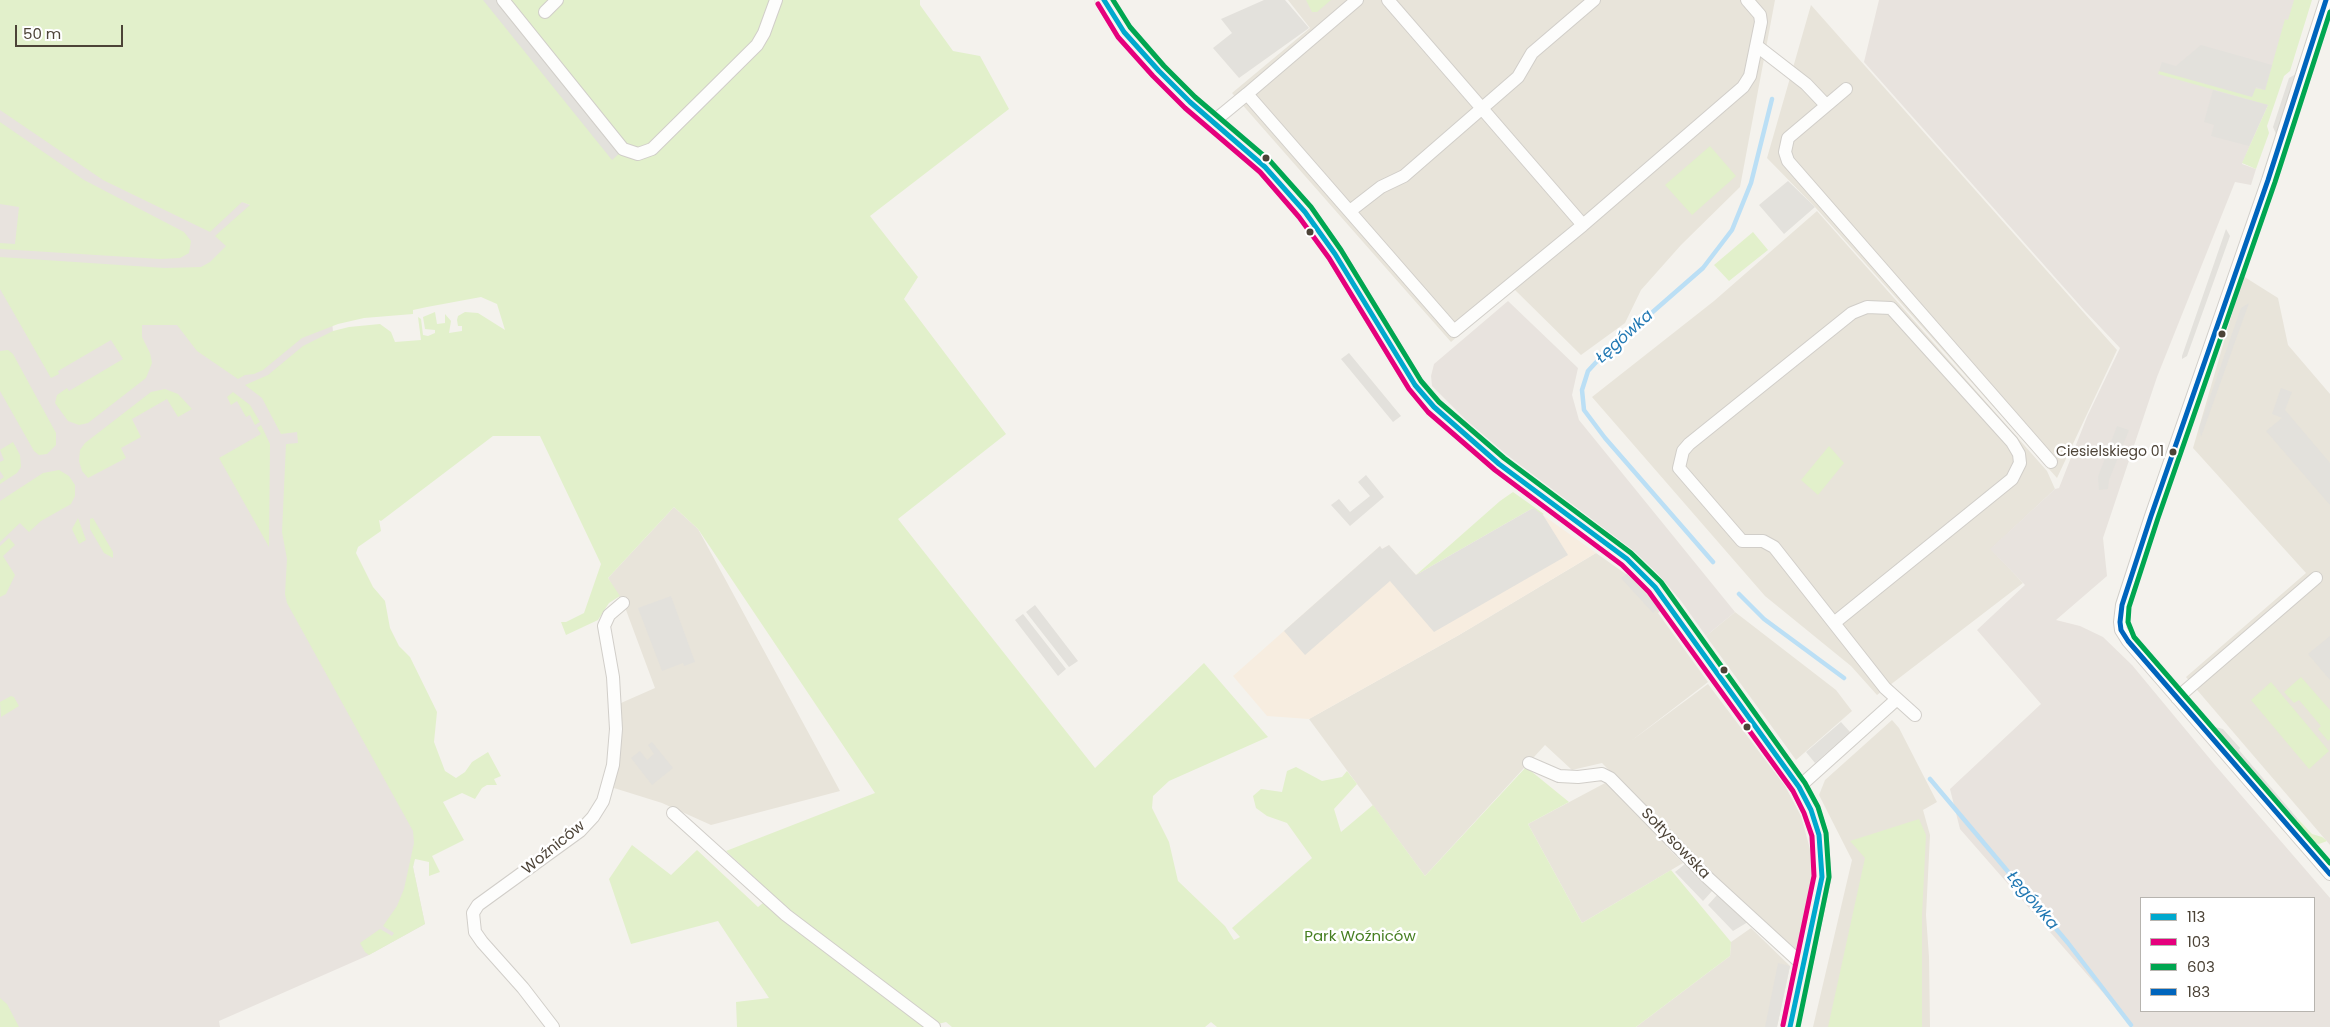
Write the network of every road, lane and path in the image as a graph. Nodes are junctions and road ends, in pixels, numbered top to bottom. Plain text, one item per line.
1 (503, 0) edge
2 (557, 0) edge
3 (776, 0) edge
4 (1104, 0) edge
5 (1357, 0) edge
6 (1388, 0) edge
7 (1594, 0) edge
8 (1747, 0) edge
9 (2326, 0) edge
10 (545, 12) dead end
11 (1757, 46) junction
12 (1846, 89) dead end
13 (1247, 94) junction
14 (1826, 105) junction
15 (1482, 108) junction
16 (1213, 122) junction
17 (1350, 211) junction
18 (1583, 225) junction
19 (2051, 462) dead end
20 (2316, 578) dead end
21 (623, 603) dead end
22 (1834, 623) junction
23 (2177, 698) junction
24 (1897, 699) junction
25 (1915, 715) dead end
26 (1529, 763) dead end
27 (1799, 787) junction
28 (673, 813) dead end
29 (2330, 874) edge
30 (1804, 966) junction
31 (553, 1027) edge
32 (934, 1027) edge
33 (1790, 1027) edge

1 - 3 street
2 - 10 street
4 - 16 street
5 - 13 street
6 - 15 street
7 - 15 street
8 - 11 street
9 - 23 street
11 - 14 street
11 - 18 street
12 - 14 street
13 - 16 street
13 - 17 street
14 - 19 street
15 - 17 street
15 - 18 street
16 - 27 street
17 - 18 street
20 - 23 street
21 - 31 street, Woźniców
22 - 22 street
22 - 24 street
23 - 29 street
24 - 25 street
24 - 27 street
26 - 30 street, Sołtysowska
27 - 30 street
28 - 32 street
30 - 33 street

